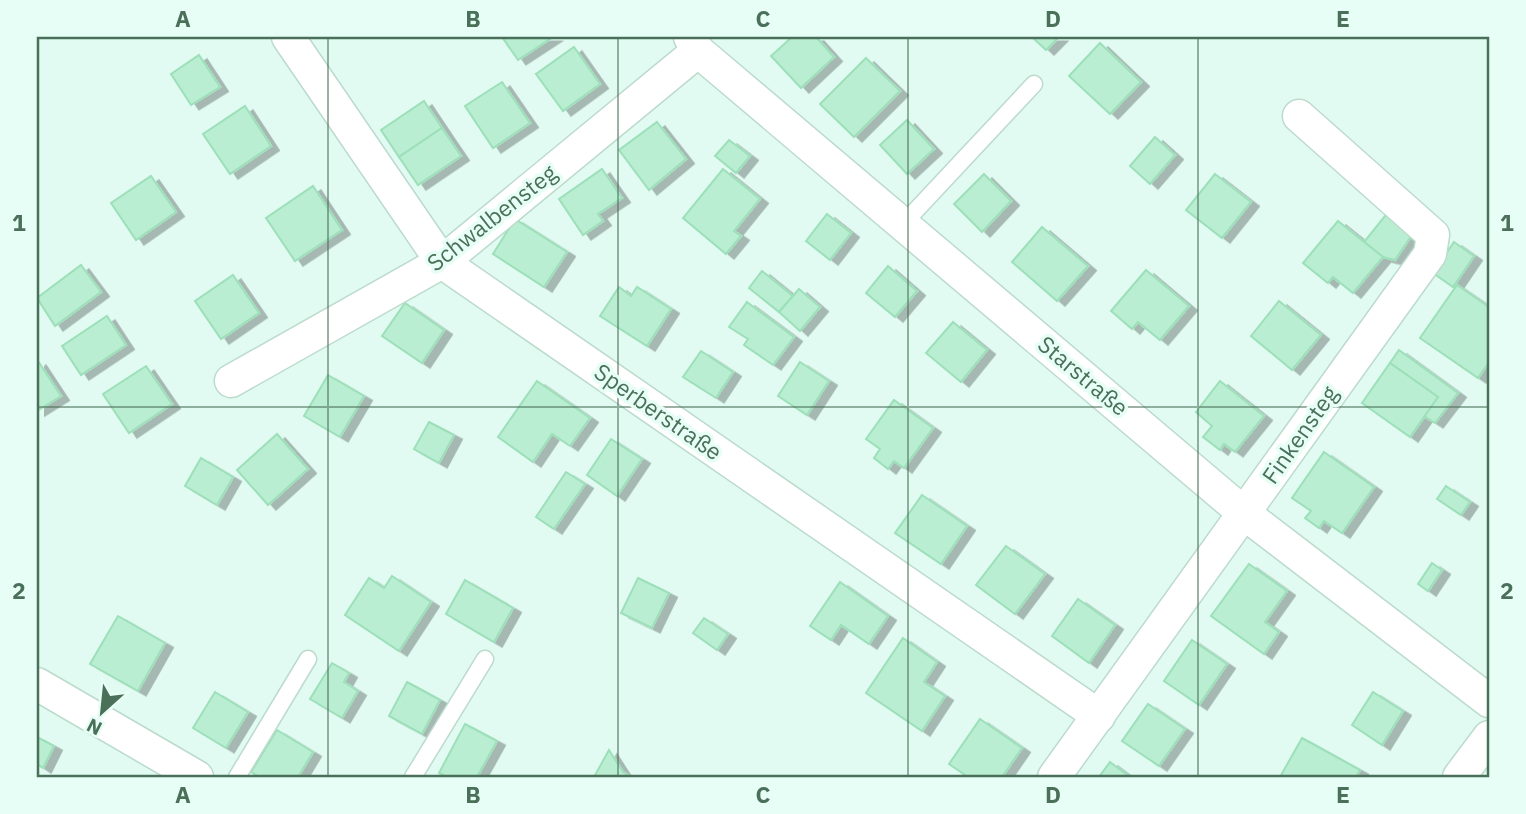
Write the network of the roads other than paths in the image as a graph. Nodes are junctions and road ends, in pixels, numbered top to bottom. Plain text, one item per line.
1 (288, 37) edge
2 (694, 44) edge
3 (1034, 84) dead end
4 (1299, 116) dead end
5 (904, 223) junction
6 (442, 262) junction
7 (231, 381) dead end
8 (1245, 513) junction
9 (308, 659) dead end
10 (485, 659) dead end
11 (37, 684) edge
12 (1489, 701) edge
13 (1099, 716) junction
14 (1489, 737) edge
15 (197, 777) edge
16 (237, 777) edge
17 (413, 777) edge
18 (1054, 777) edge
19 (1459, 777) edge

1 - 6 street, Sperberstraße
2 - 5 street, Starstraße
2 - 6 street, Schwalbensteg
3 - 5 lane
4 - 8 street, Finkensteg
5 - 8 street, Starstraße
6 - 7 street, Schwalbensteg
6 - 13 street, Sperberstraße
8 - 12 street, Starstraße
8 - 13 street, Finkensteg
9 - 16 lane
10 - 17 lane
11 - 15 street
13 - 18 street, Finkensteg
14 - 19 street

